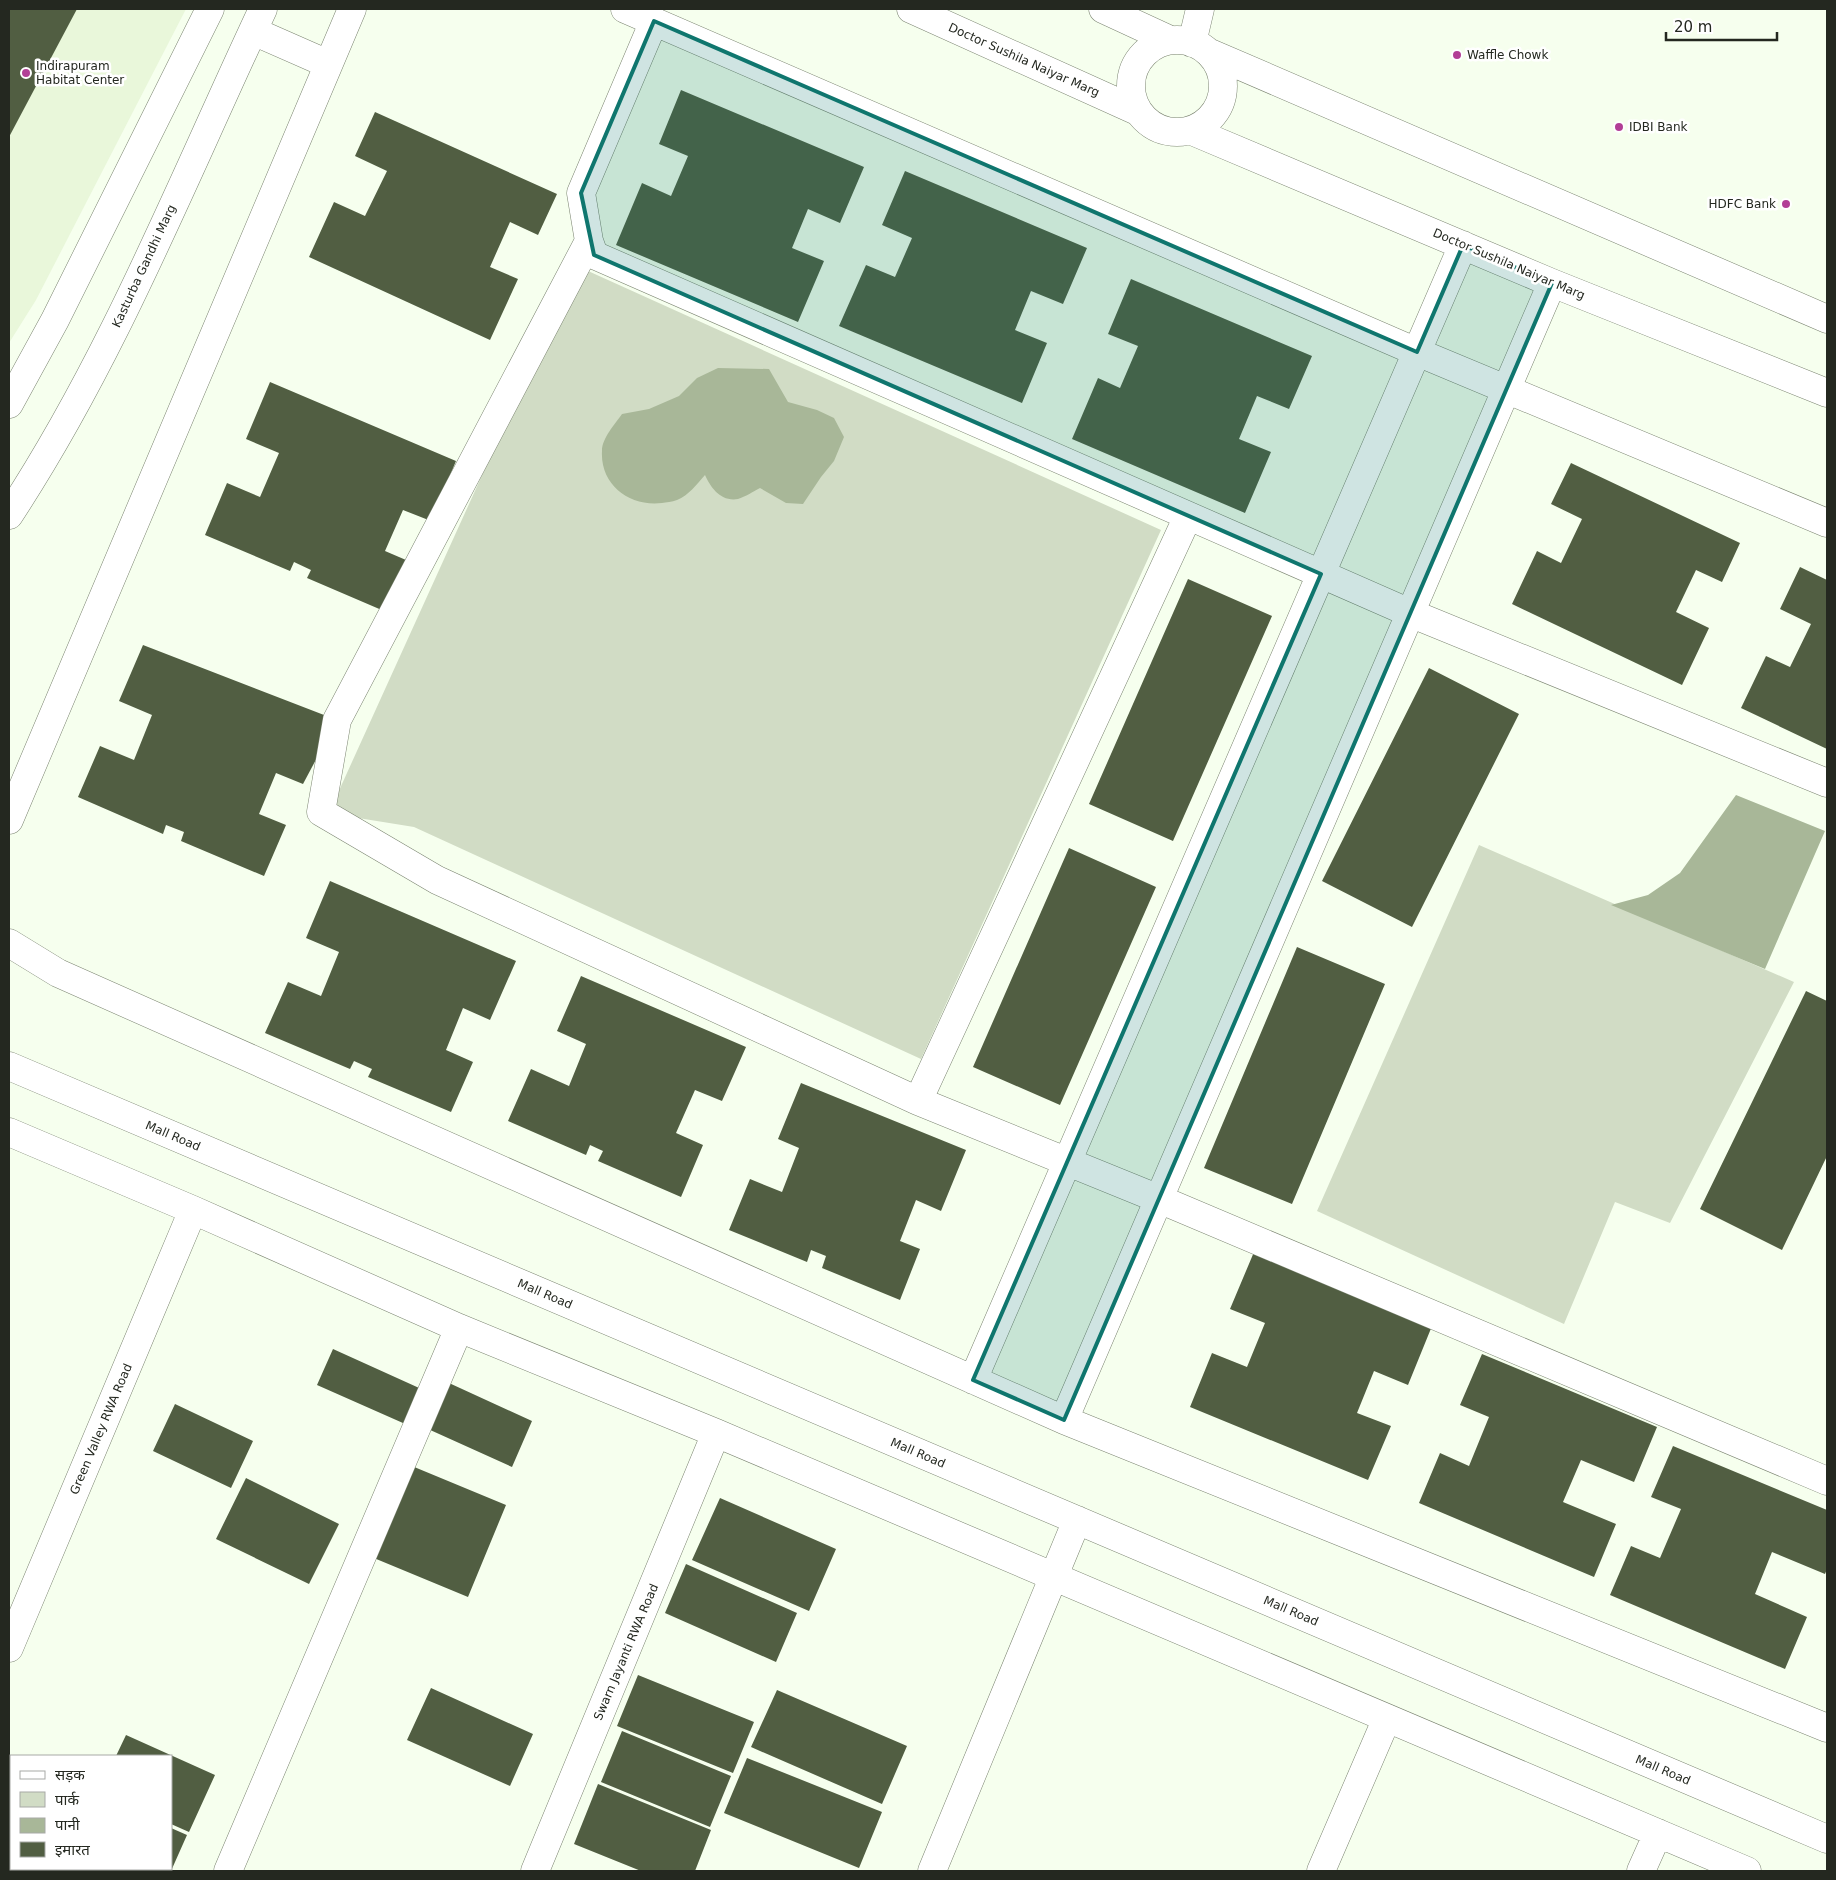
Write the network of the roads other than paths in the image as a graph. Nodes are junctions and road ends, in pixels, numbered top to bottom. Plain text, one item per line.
1 (210, 9) edge
2 (352, 9) edge
3 (624, 9) edge
4 (911, 9) edge
5 (1103, 9) edge
6 (1200, 9) edge
7 (258, 20) edge
8 (654, 21) junction
9 (1190, 45) junction
10 (328, 64) junction
11 (1137, 111) junction
12 (1192, 131) junction
13 (589, 241) junction
14 (1463, 246) junction
15 (1552, 283) junction
16 (1827, 319) edge
17 (1417, 352) junction
18 (1506, 388) junction
19 (1827, 393) edge
20 (9, 404) edge
21 (9, 514) edge
22 (1188, 516) junction
23 (1827, 523) edge
24 (1321, 574) junction
25 (1410, 613) junction
26 (1827, 783) edge
27 (9, 820) edge
28 (10, 947) edge
29 (9, 1066) edge
30 (918, 1101) junction
31 (9, 1132) edge
32 (1066, 1161) junction
33 (1159, 1199) junction
34 (192, 1210) junction
35 (460, 1328) junction
36 (973, 1380) junction
37 (1064, 1420) junction
38 (716, 1433) junction
39 (1827, 1481) edge
40 (1077, 1520) junction
41 (1054, 1576) junction
42 (9, 1648) edge
43 (1387, 1718) junction
44 (1827, 1728) edge
45 (1658, 1833) junction
46 (1827, 1839) edge
47 (228, 1871) edge
48 (535, 1871) edge
49 (932, 1871) edge
50 (1321, 1871) edge
51 (1642, 1871) edge
52 (1747, 1871) edge

1 - 20 street
2 - 10 street
3 - 8 street
4 - 11 street, Doctor Sushila Naiyar Marg
5 - 9 street
6 - 9 street
7 - 10 street
7 - 21 street, Kasturba Gandhi Marg
8 - 13 street
8 - 17 street
9 - 11 street
9 - 12 street
9 - 16 street
10 - 27 street
11 - 12 street, Doctor Sushila Naiyar Marg
12 - 14 street, Doctor Sushila Naiyar Marg
13 - 22 street
13 - 30 street
14 - 15 street, Doctor Sushila Naiyar Marg
14 - 17 street
15 - 18 street
15 - 19 street, Doctor Sushila Naiyar Marg
17 - 18 street
17 - 24 street
18 - 23 street
18 - 25 street
22 - 24 street
22 - 30 street
24 - 25 street
24 - 32 street
25 - 26 street
25 - 33 street
28 - 36 street
29 - 40 street, Mall Road
30 - 32 street
31 - 34 street
32 - 33 street
32 - 36 street
33 - 37 street
33 - 39 street
34 - 35 street
34 - 42 street, Green Valley RWA Road
35 - 38 street
35 - 47 street
36 - 37 street
37 - 44 street
38 - 41 street
38 - 48 street, Swarn Jayanti RWA Road
40 - 41 street
40 - 46 street, Mall Road
41 - 43 street
41 - 49 street
43 - 45 street
43 - 50 street
45 - 51 street
45 - 52 street

